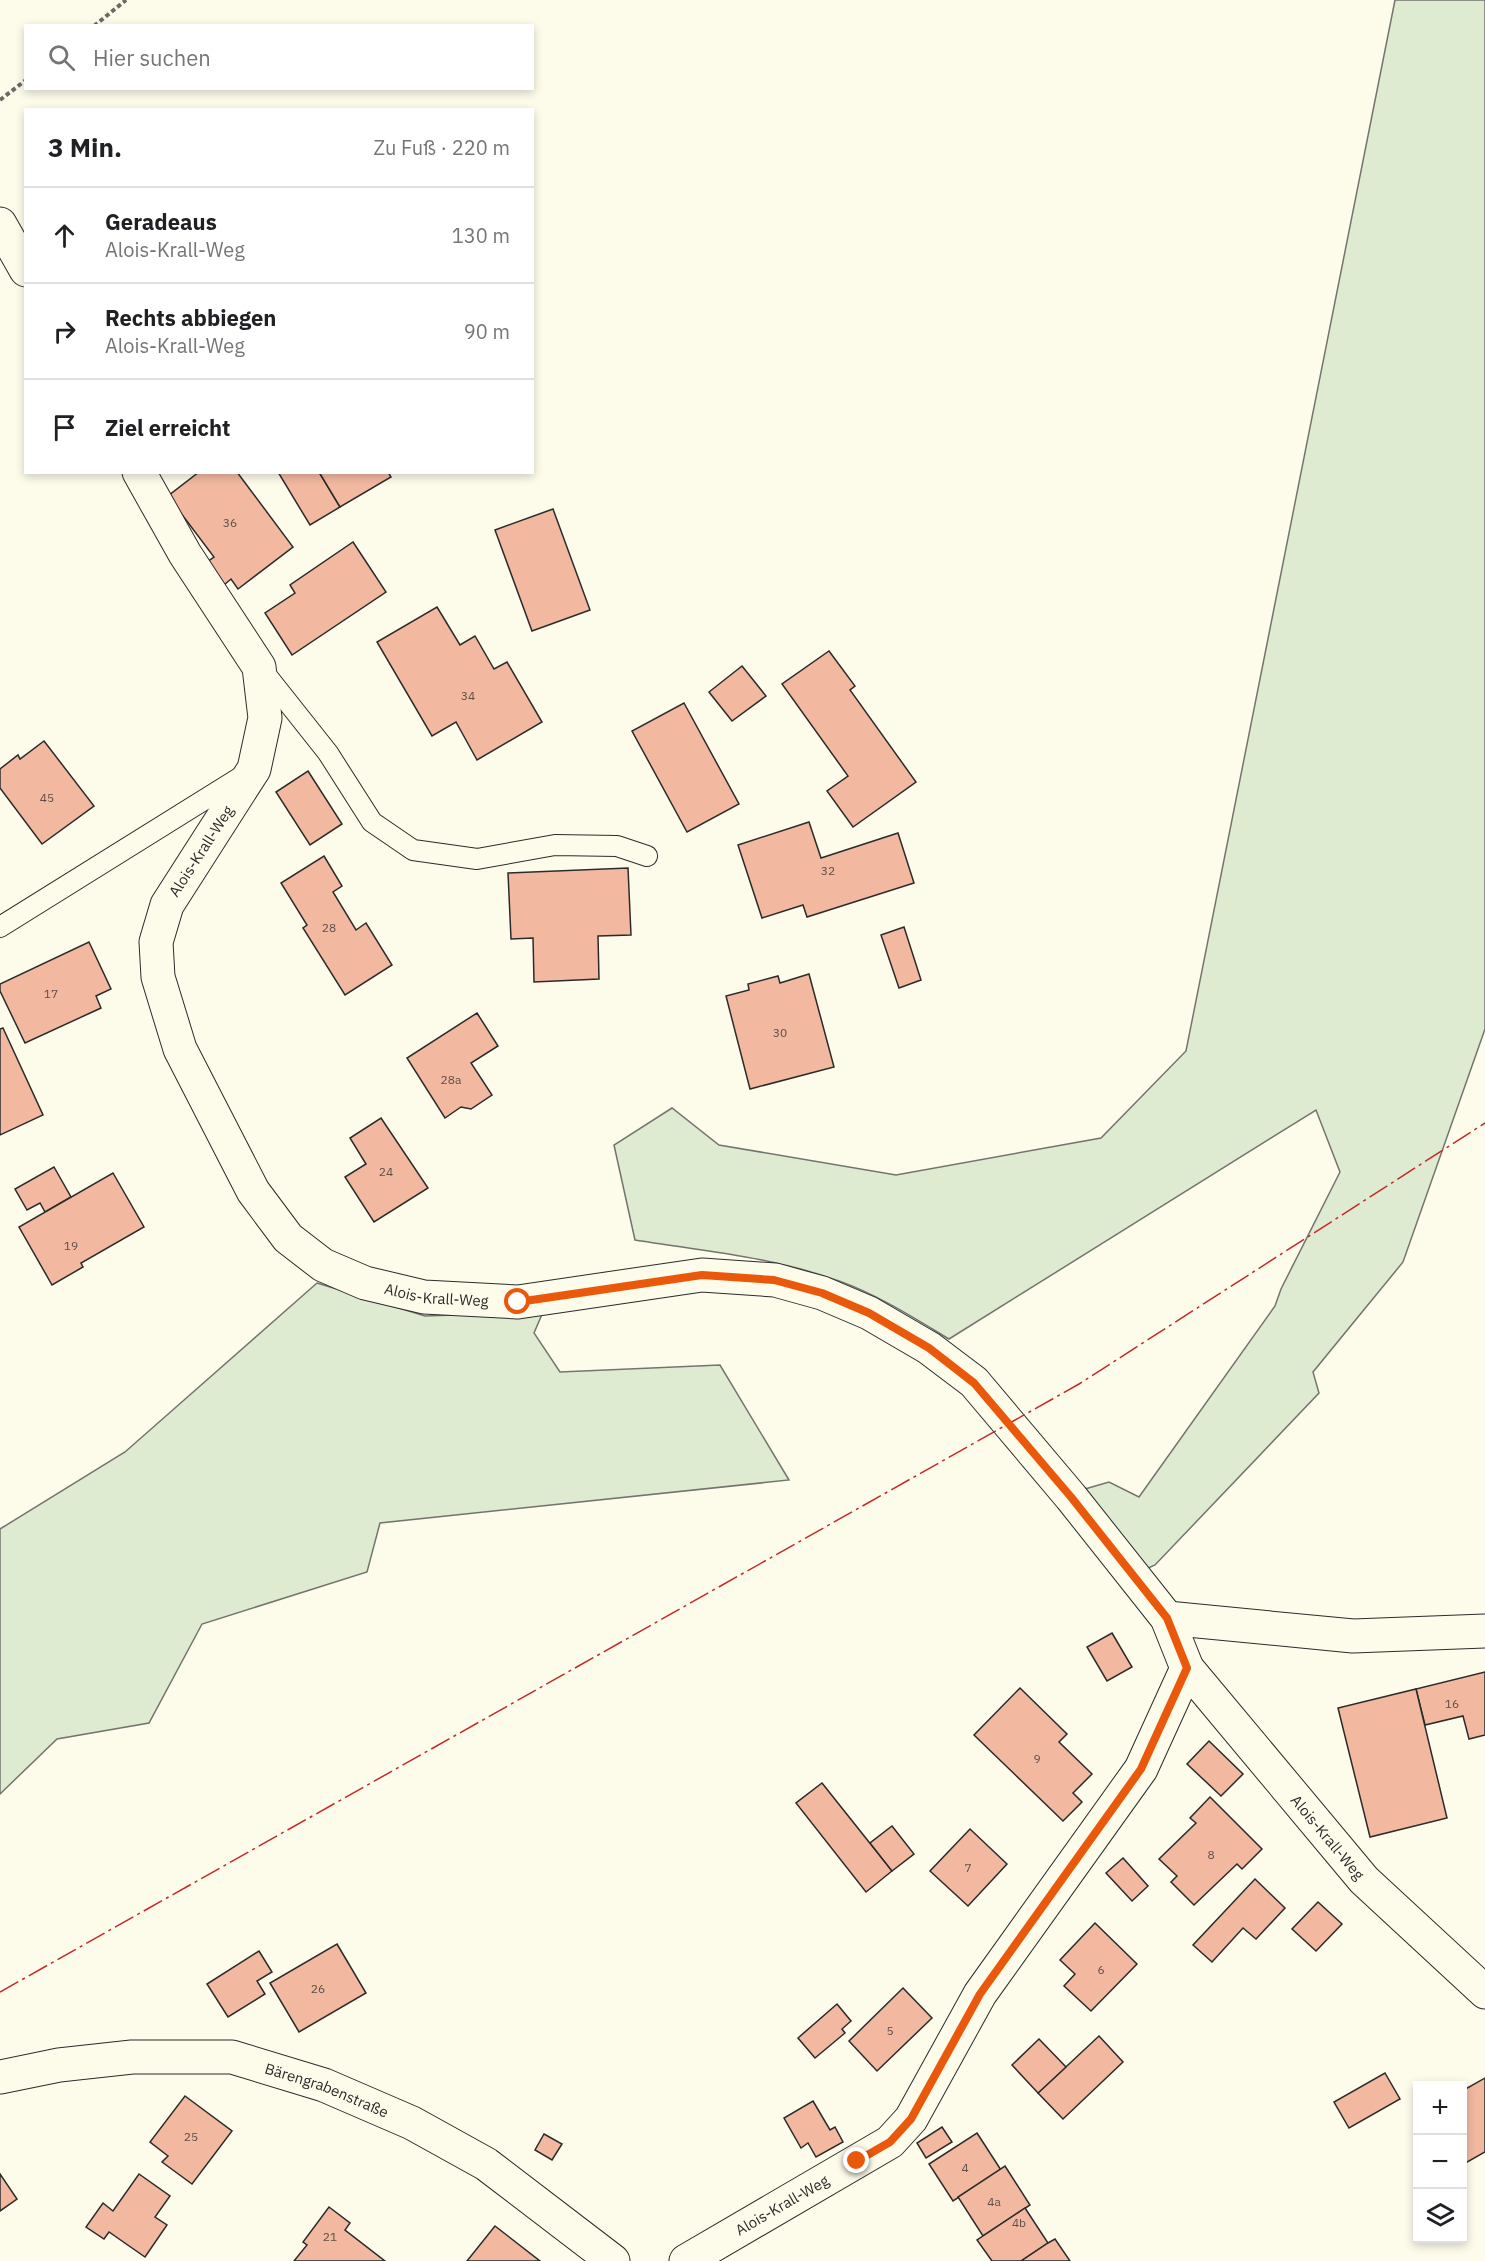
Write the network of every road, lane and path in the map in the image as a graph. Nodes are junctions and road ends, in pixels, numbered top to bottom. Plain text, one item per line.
1 (126, 0) edge
2 (96, 24) edge
3 (24, 82) edge
4 (0, 100) edge
5 (0, 224) edge
6 (24, 266) edge
7 (141, 474) edge
8 (259, 667) junction
9 (254, 769) junction
10 (647, 856) dead end
11 (0, 927) edge
12 (1167, 1618) junction
13 (1485, 1631) edge
14 (1187, 1668) junction
15 (1485, 1992) edge
16 (0, 2077) edge
17 (613, 2261) edge
18 (686, 2261) edge

1 - 2 path
3 - 4 path
5 - 6 street
7 - 8 street, Alois-Krall-Weg
8 - 9 street, Alois-Krall-Weg
8 - 10 lane, Alois-Krall-Weg
9 - 11 lane, Alois-Krall-Weg
9 - 12 street, Alois-Krall-Weg
12 - 13 street
12 - 14 street, Alois-Krall-Weg
14 - 15 street, Alois-Krall-Weg
14 - 18 street, Alois-Krall-Weg
16 - 17 street, Bärengrabenstraße

